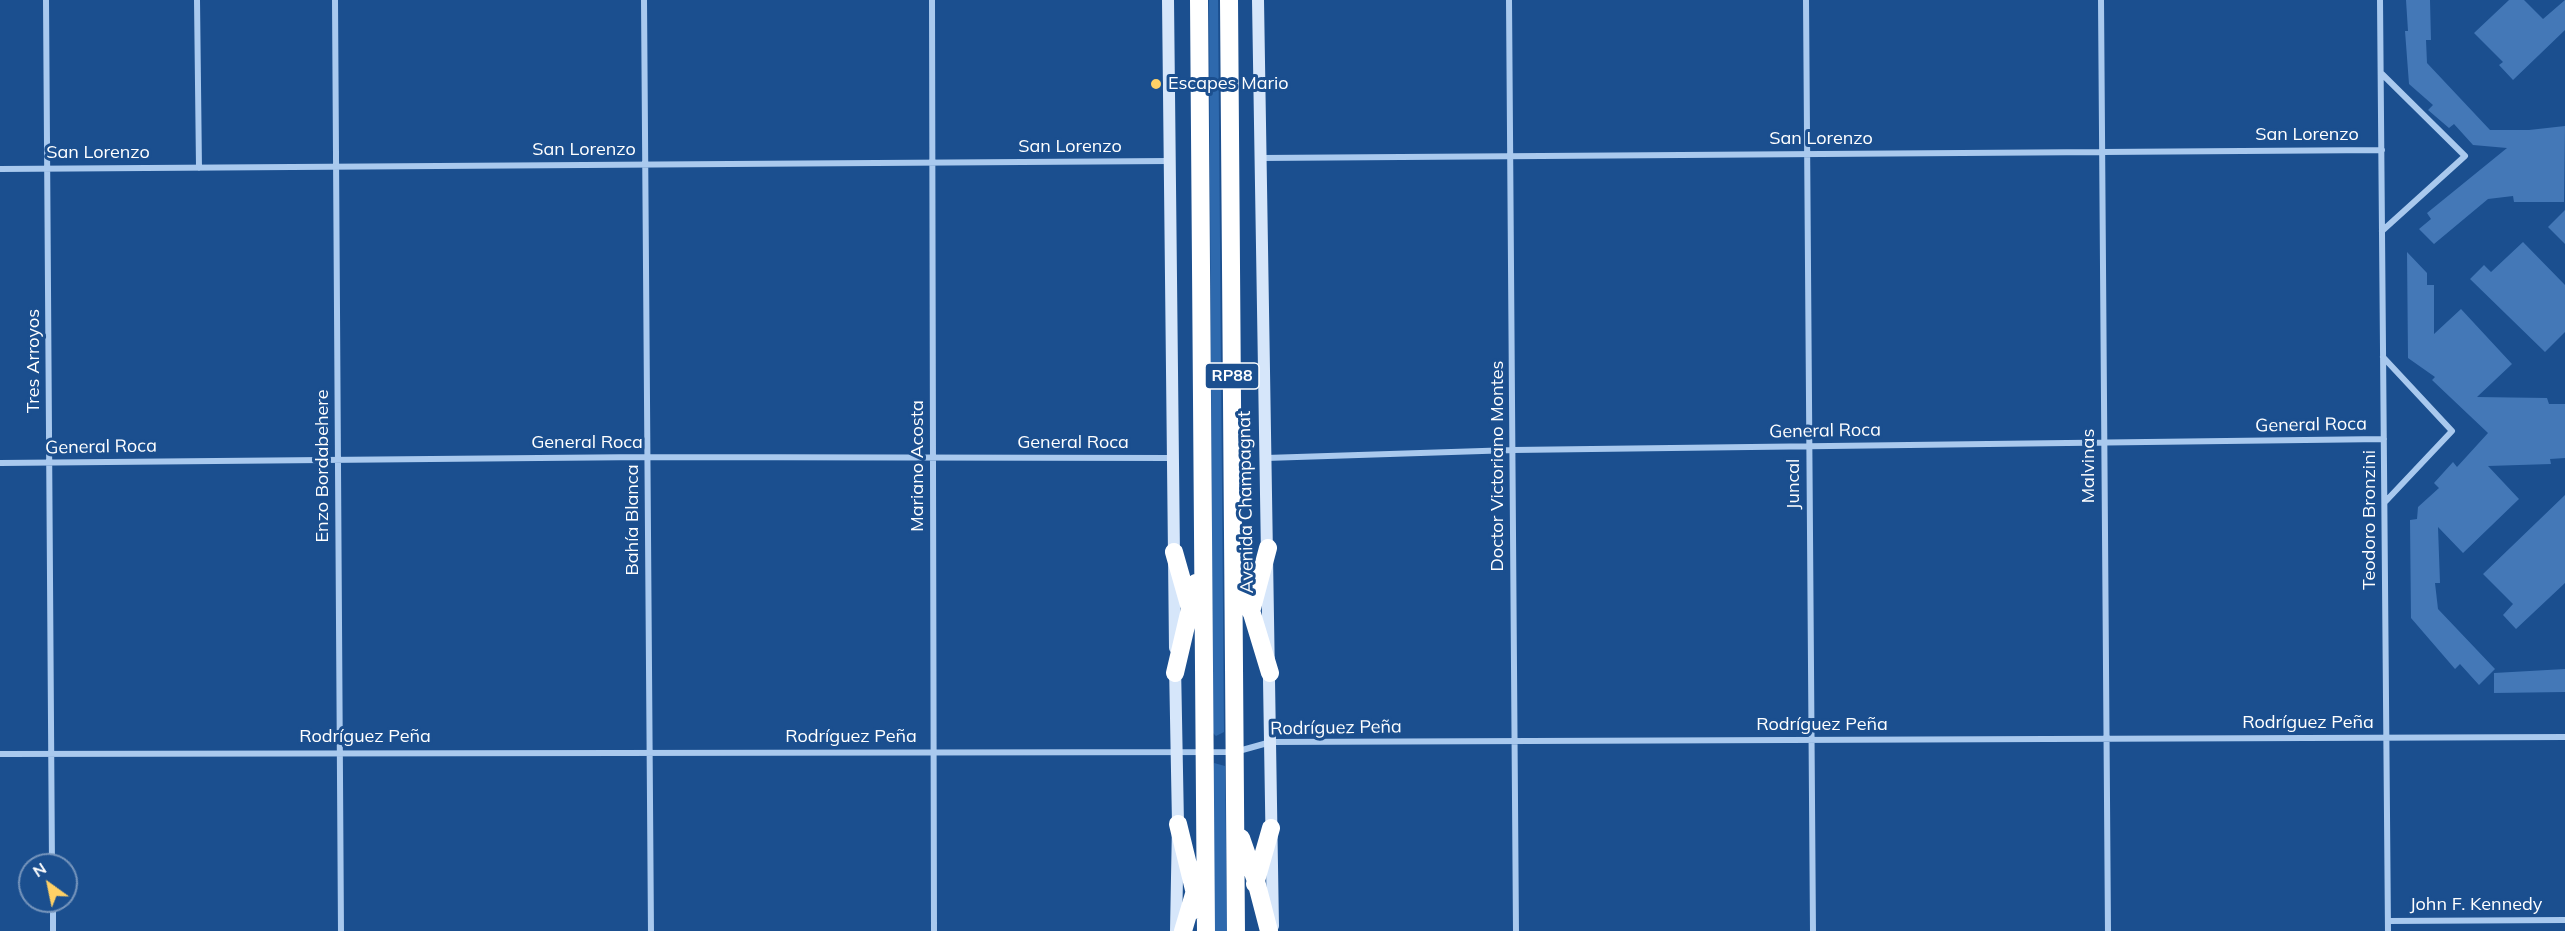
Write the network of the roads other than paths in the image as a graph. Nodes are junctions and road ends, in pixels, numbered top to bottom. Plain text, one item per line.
1 (46, 0) edge
2 (197, 0) edge
3 (335, 0) edge
4 (644, 0) edge
5 (932, 0) edge
6 (1168, 0) edge
7 (1199, 0) edge
8 (1229, 0) edge
9 (1258, 0) edge
10 (1509, 0) edge
11 (1806, 0) edge
12 (2101, 0) edge
13 (2380, 0) edge
14 (2381, 73) junction
15 (2382, 150) junction
16 (2102, 152) junction
17 (1807, 154) junction
18 (1510, 157) junction
19 (1261, 158) junction
20 (1168, 161) junction
21 (933, 163) junction
22 (645, 165) junction
23 (336, 167) junction
24 (199, 168) junction
25 (0, 169) edge
26 (47, 169) junction
27 (2382, 231) junction
28 (2383, 357) junction
29 (2384, 439) junction
30 (2104, 442) junction
31 (1809, 446) junction
32 (1513, 450) junction
33 (647, 457) junction
34 (933, 457) junction
35 (1174, 458) junction
36 (1266, 458) junction
37 (338, 459) junction
38 (0, 463) edge
39 (50, 463) junction
40 (2384, 502) junction
41 (1268, 548) junction
42 (1204, 549) junction
43 (1233, 549) junction
44 (1174, 552) junction
45 (1190, 609) junction
46 (1251, 612) junction
47 (1203, 671) junction
48 (1235, 672) junction
49 (1270, 673) junction
50 (1175, 674) junction
51 (2565, 737) edge
52 (2386, 738) junction
53 (2106, 739) junction
54 (1812, 740) junction
55 (1515, 741) junction
56 (1271, 742) junction
57 (934, 751) junction
58 (340, 752) junction
59 (1176, 752) junction
60 (1205, 752) junction
61 (1235, 752) junction
62 (649, 753) junction
63 (0, 754) edge
64 (52, 754) junction
65 (1178, 824) junction
66 (1236, 826) junction
67 (1206, 827) junction
68 (1271, 828) junction
69 (52, 853) edge
70 (1256, 881) junction
71 (1194, 891) junction
72 (53, 913) edge
73 (2565, 920) edge
74 (2388, 921) junction
75 (53, 931) edge
76 (341, 931) edge
77 (651, 931) edge
78 (934, 931) edge
79 (1176, 931) edge
80 (1184, 931) edge
81 (1205, 931) edge
82 (1238, 931) edge
83 (1271, 931) edge
84 (1516, 931) edge
85 (1813, 931) edge
86 (2108, 931) edge
87 (2388, 931) edge

1 - 26 street, Tres Arroyos
2 - 24 street
3 - 23 street, Enzo Bordabehere
4 - 22 street, Bahía Blanca
5 - 21 street, Mariano Acosta
6 - 20 street
7 - 42 highway, RP88
8 - 43 highway, Avenida Champagnat / RP88
9 - 19 street, Avenida Champagnat
10 - 18 street, Doctor Victoriano Montes
11 - 17 street, Juncal
12 - 16 street, Malvinas
13 - 14 street, Teodoro Bronzini
14 - 15 street, Teodoro Bronzini
14 - 27 street
15 - 16 street, San Lorenzo
15 - 27 street, Teodoro Bronzini
16 - 17 street, San Lorenzo
16 - 30 street, Malvinas
17 - 18 street, San Lorenzo
17 - 31 street, Juncal
18 - 19 street, San Lorenzo
18 - 32 street, Doctor Victoriano Montes
19 - 36 street, Avenida Champagnat
20 - 21 street, San Lorenzo
20 - 35 street
21 - 22 street, San Lorenzo
21 - 34 street, Mariano Acosta
22 - 23 street, San Lorenzo
22 - 33 street, Bahía Blanca
23 - 24 street, San Lorenzo
23 - 37 street, Enzo Bordabehere
24 - 26 street, San Lorenzo
25 - 26 street, San Lorenzo
26 - 39 street, Tres Arroyos
27 - 28 street, Teodoro Bronzini
28 - 29 street, Teodoro Bronzini
28 - 40 street
29 - 30 street, General Roca
29 - 40 street, Teodoro Bronzini
30 - 31 street, General Roca
30 - 53 street, Malvinas
31 - 32 street, General Roca
31 - 54 street, Juncal
32 - 36 street, General Roca
32 - 55 street, Doctor Victoriano Montes
33 - 34 street, General Roca
33 - 37 street, General Roca
33 - 62 street, Bahía Blanca
34 - 35 street, General Roca
34 - 57 street, Mariano Acosta
35 - 44 street
36 - 41 street, Avenida Champagnat
37 - 39 street, General Roca
37 - 58 street, Enzo Bordabehere
38 - 39 street, General Roca
39 - 64 street, Tres Arroyos
40 - 52 street, Teodoro Bronzini
41 - 46 highway
41 - 49 street, Avenida Champagnat
42 - 45 highway
42 - 47 highway, RP88
43 - 46 highway
43 - 48 highway, Avenida Champagnat / RP88
44 - 45 highway
44 - 50 street
45 - 47 highway
45 - 50 highway
46 - 48 highway
46 - 49 highway
47 - 60 highway, RP88
48 - 61 highway, Avenida Champagnat / RP88
49 - 56 street, Avenida Champagnat
50 - 59 street
51 - 52 street, Rodríguez Peña
52 - 53 street, Rodríguez Peña
52 - 74 street, Teodoro Bronzini
53 - 54 street, Rodríguez Peña
53 - 86 street, Malvinas
54 - 55 street, Rodríguez Peña
54 - 85 street, Juncal
55 - 56 street, Rodríguez Peña
55 - 84 street, Doctor Victoriano Montes
56 - 61 street, Rodríguez Peña
56 - 68 street, Avenida Champagnat
57 - 59 street, Rodríguez Peña
57 - 62 street, Rodríguez Peña
57 - 78 street, Mariano Acosta
58 - 62 street, Rodríguez Peña
58 - 64 street, Rodríguez Peña
58 - 76 street, Enzo Bordabehere
59 - 60 street, Rodríguez Peña
59 - 65 street
60 - 61 street, Rodríguez Peña
60 - 67 highway, RP88
61 - 66 highway, Avenida Champagnat / RP88
62 - 77 street, Bahía Blanca
63 - 64 street, Rodríguez Peña
64 - 69 street, Tres Arroyos
65 - 71 highway
65 - 79 street
66 - 70 highway
66 - 82 highway, Avenida Champagnat / RP88
67 - 71 highway
67 - 81 highway, RP88
68 - 70 highway
68 - 83 street, Avenida Champagnat
70 - 82 highway
70 - 83 highway
71 - 80 highway
71 - 81 highway
72 - 75 street
73 - 74 street, John F. Kennedy
74 - 87 street, Teodoro Bronzini

